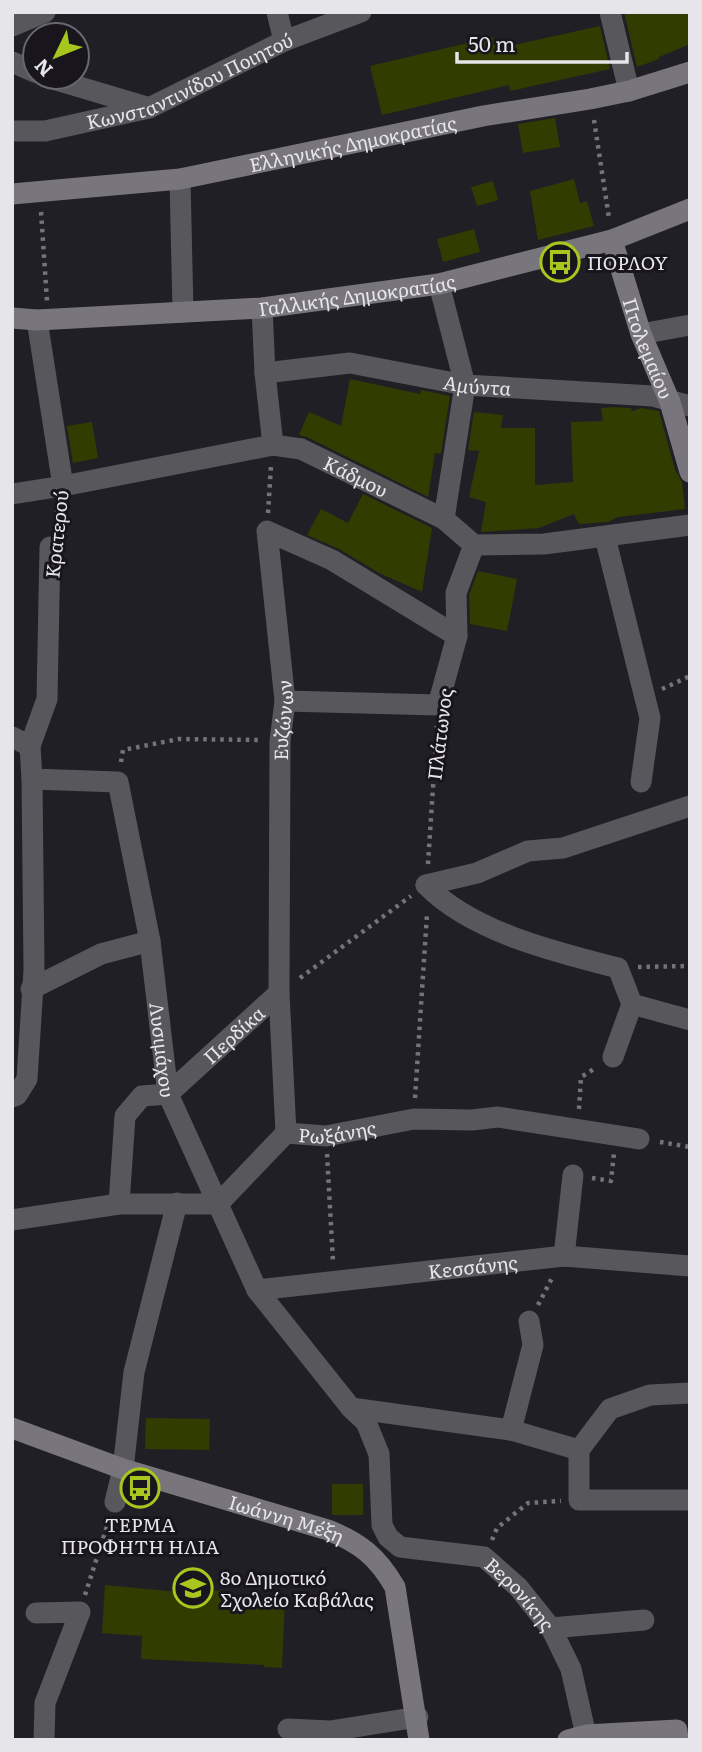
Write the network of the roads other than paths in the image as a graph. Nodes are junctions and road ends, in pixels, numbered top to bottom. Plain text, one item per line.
1 (44, 12) edge
2 (276, 12) edge
3 (361, 12) edge
4 (610, 12) edge
5 (12, 26) edge
6 (284, 41) junction
7 (690, 72) edge
8 (91, 91) edge
9 (629, 91) junction
10 (149, 108) junction
11 (12, 131) edge
12 (180, 179) junction
13 (12, 194) edge
14 (690, 209) edge
15 (612, 240) junction
16 (439, 284) junction
17 (262, 308) junction
18 (183, 312) junction
19 (12, 318) edge
20 (43, 320) junction
21 (690, 325) edge
22 (641, 334) junction
23 (265, 373) junction
24 (465, 385) junction
25 (680, 404) edge
26 (272, 446) junction
27 (690, 472) edge
28 (62, 486) junction
29 (12, 494) edge
30 (444, 519) junction
31 (690, 525) edge
32 (605, 537) junction
33 (474, 545) junction
34 (50, 547) road end
35 (457, 636) junction
36 (285, 701) junction
37 (21, 741) edge
38 (32, 779) junction
39 (641, 782) dead end
40 (690, 806) edge
41 (150, 942) junction
42 (31, 989) junction
43 (279, 993) junction
44 (632, 1004) junction
45 (690, 1020) edge
46 (613, 1057) road end
47 (168, 1094) junction
48 (15, 1096) edge
49 (286, 1133) junction
50 (639, 1139) road end
51 (573, 1175) road end
52 (177, 1203) junction
53 (119, 1204) junction
54 (218, 1204) junction
55 (12, 1220) edge
56 (564, 1255) junction
57 (690, 1266) edge
58 (257, 1290) junction
59 (529, 1321) road end
60 (690, 1393) edge
61 (351, 1408) junction
62 (12, 1428) edge
63 (511, 1430) junction
64 (579, 1450) junction
65 (123, 1469) junction
66 (690, 1500) edge
67 (115, 1502) road end
68 (36, 1614) dead end
69 (644, 1620) dead end
70 (551, 1628) junction
71 (418, 1717) junction
72 (288, 1729) dead end
73 (681, 1732) edge
74 (331, 1735) edge
75 (580, 1738) edge
76 (44, 1740) edge
77 (419, 1740) edge

1 - 5 street
2 - 6 street
3 - 6 street, Κωνσταντινίδου Ποιητού
4 - 9 street
6 - 10 street, Κωνσταντινίδου Ποιητού
7 - 9 street, Ελληνικής Δημοκρατίας
8 - 10 street
9 - 12 street, Ελληνικής Δημοκρατίας
10 - 11 street, Κωνσταντινίδου Ποιητού
12 - 13 street, Ελληνικής Δημοκρατίας
12 - 18 street
14 - 15 street, Γαλλικής Δημοκρατίας
15 - 16 street, Γαλλικής Δημοκρατίας
15 - 22 street, Πτολεμαίου
16 - 17 street, Γαλλικής Δημοκρατίας
16 - 24 street
17 - 18 street, Γαλλικής Δημοκρατίας
17 - 23 street
18 - 20 street, Γαλλικής Δημοκρατίας
19 - 20 street, Γαλλικής Δημοκρατίας
20 - 28 street, Κρατερού
21 - 22 street
22 - 25 street, Πτολεμαίου
23 - 24 street, Αμύντα
23 - 26 street
24 - 25 street, Αμύντα
24 - 30 street
25 - 27 street, Πτολεμαίου
26 - 28 street, Κάδμου
26 - 30 street, Κάδμου
28 - 29 street, Κάδμου
30 - 33 street, Κάδμου
31 - 32 street
32 - 33 street
32 - 39 street
33 - 35 street, Πλάτωνος
34 - 37 street, Κρατερού
35 - 36 street, Πλάτωνος
35 - 36 street, Ευζώνων
36 - 43 street, Ευζώνων
37 - 38 street
38 - 41 street, Λυσιμάχου
38 - 42 street
40 - 44 street
41 - 42 street
41 - 47 street, Λυσιμάχου
42 - 48 street
43 - 47 street, Περδίκα
43 - 49 street, Ευζώνων
44 - 45 street
44 - 46 street
47 - 53 street, Περδίκα
47 - 54 street, Λυσιμάχου
49 - 50 street, Ρωξάνης
49 - 54 street, Ρωξάνης
51 - 56 street
52 - 53 street
52 - 54 street
52 - 65 street
53 - 55 street
54 - 58 street, Λυσιμάχου
56 - 57 street, Κεσσάνης
56 - 58 street, Κεσσάνης
58 - 61 street, Λυσιμάχου
59 - 63 street
60 - 64 street
61 - 63 street
61 - 70 street, Βερονίκης
62 - 65 street, Ιωάννη Μέξη
63 - 64 street
64 - 66 street
65 - 67 street
65 - 71 street, Ιωάννη Μέξη
68 - 76 street
69 - 70 street
70 - 75 street, Βερονίκης
71 - 74 street
71 - 77 street, Ιωάννη Μέξη
72 - 74 street
73 - 75 street

